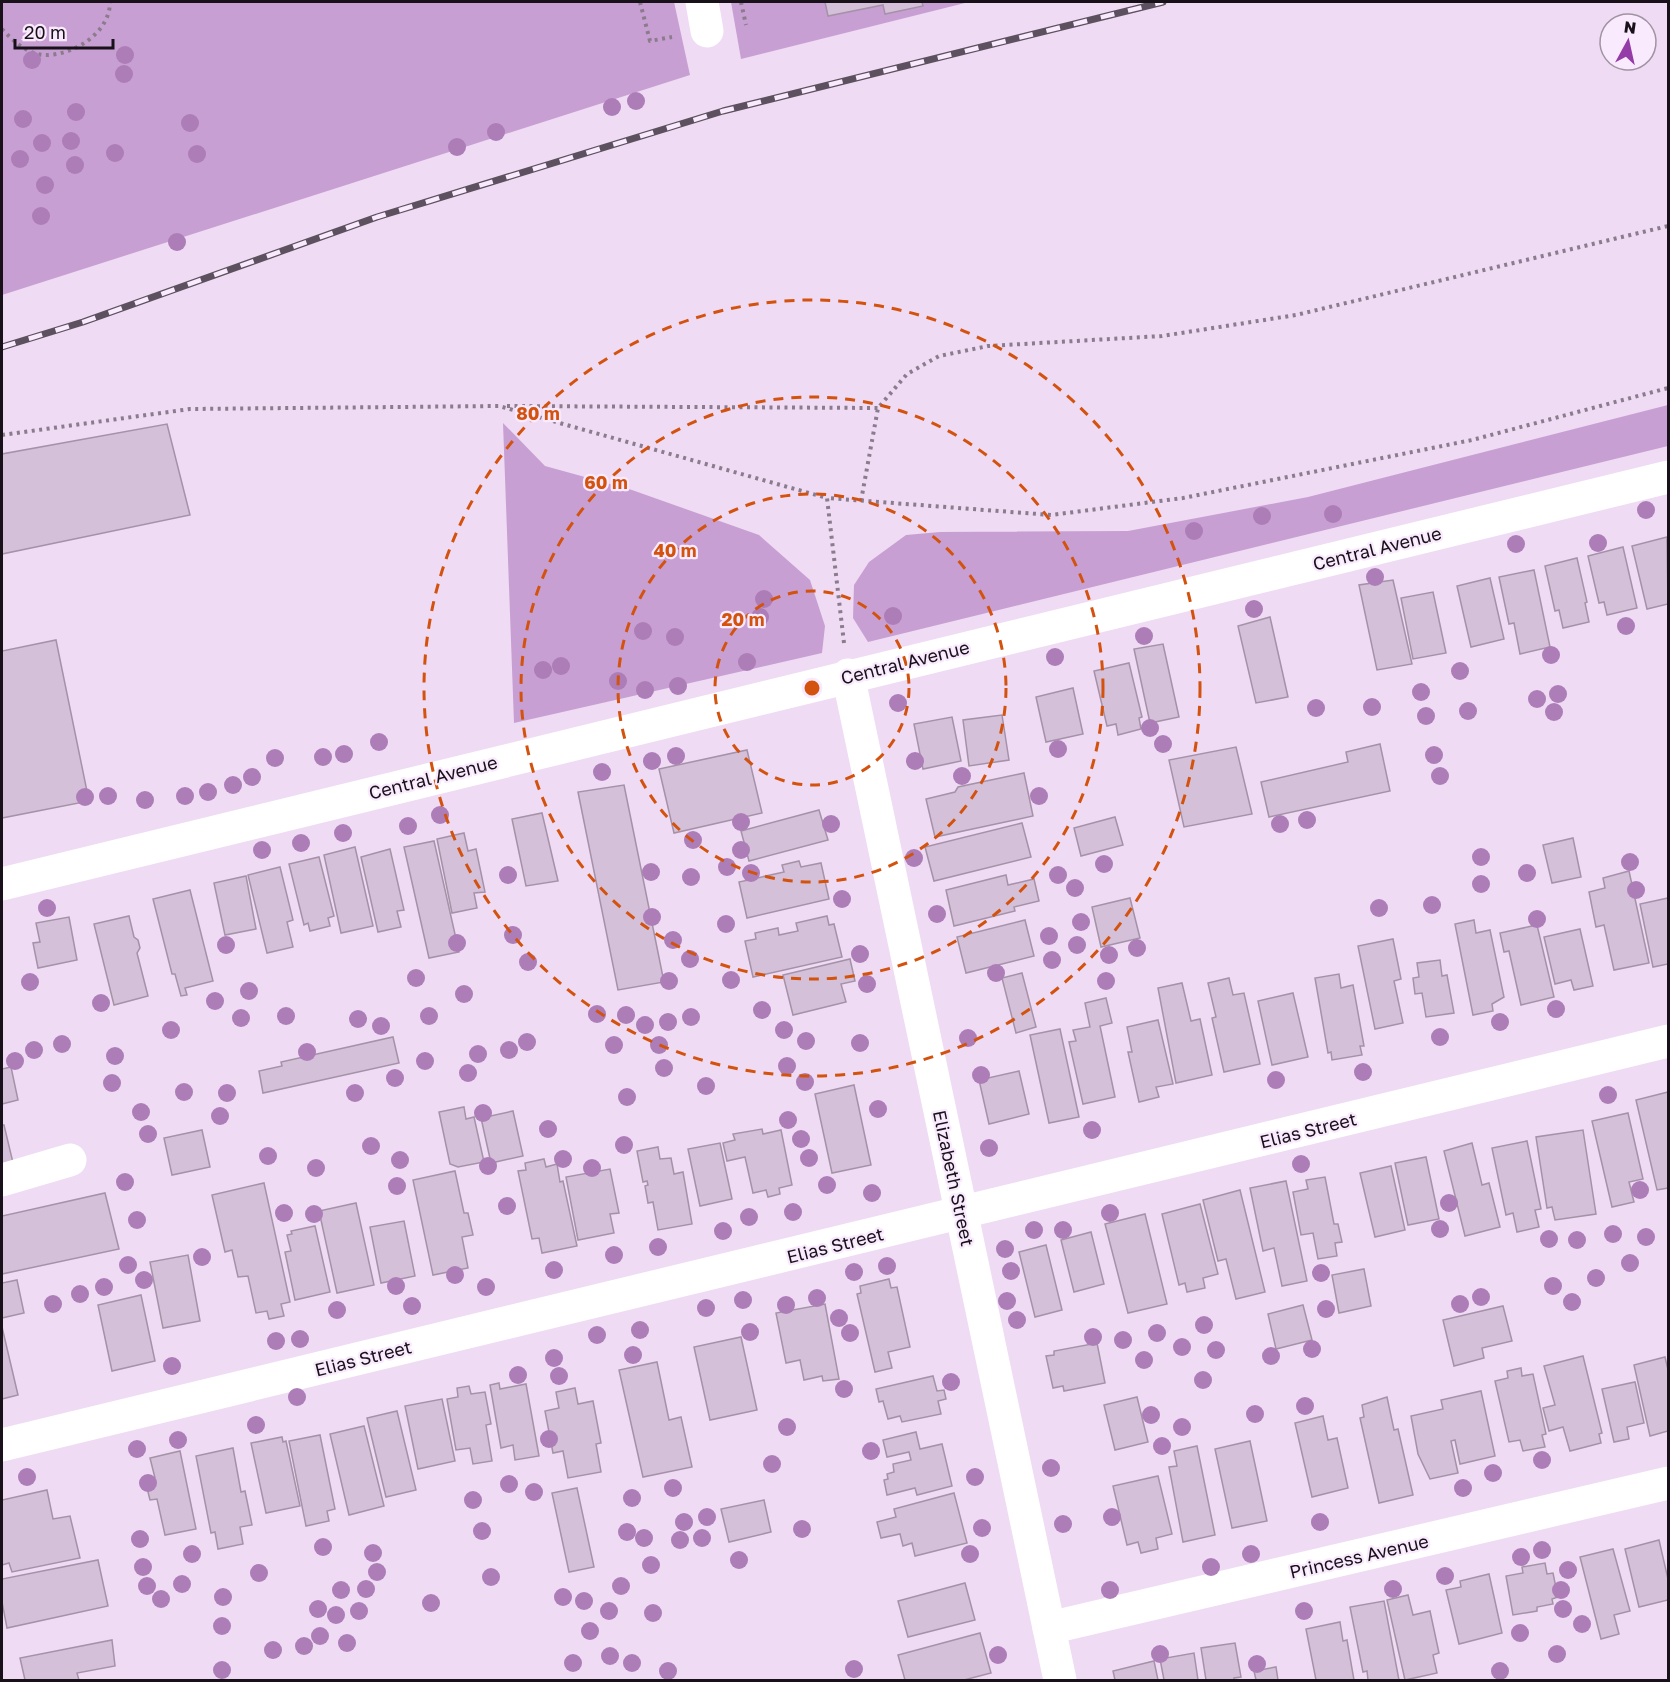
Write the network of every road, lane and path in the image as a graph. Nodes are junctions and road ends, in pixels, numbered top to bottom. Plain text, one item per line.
1 (110, 2) edge
2 (640, 2) edge
3 (741, 2) edge
4 (746, 25) dead end
5 (2, 29) edge
6 (672, 37) dead end
7 (1668, 226) edge
8 (1668, 388) edge
9 (499, 406) junction
10 (878, 408) junction
11 (2, 435) edge
12 (1668, 477) edge
13 (827, 498) junction
14 (861, 501) junction
15 (848, 675) junction
16 (2, 884) edge
17 (1668, 1041) edge
18 (70, 1160) dead end
19 (2, 1180) edge
20 (961, 1214) junction
21 (2, 1445) edge
22 (1668, 1484) edge
23 (1048, 1628) junction
24 (1060, 1680) edge

1 - 5 path
2 - 6 path
3 - 4 path
7 - 10 path
8 - 14 path
9 - 10 path
9 - 11 path
9 - 13 path
10 - 14 path
12 - 15 street, Central Avenue
13 - 14 path
13 - 15 path
15 - 16 street, Central Avenue
15 - 20 street, Elizabeth Street
17 - 20 street, Elias Street
18 - 19 street
20 - 21 street, Elias Street
20 - 23 street, Elizabeth Street
22 - 23 street, Princess Avenue
23 - 24 street, Elizabeth Street

